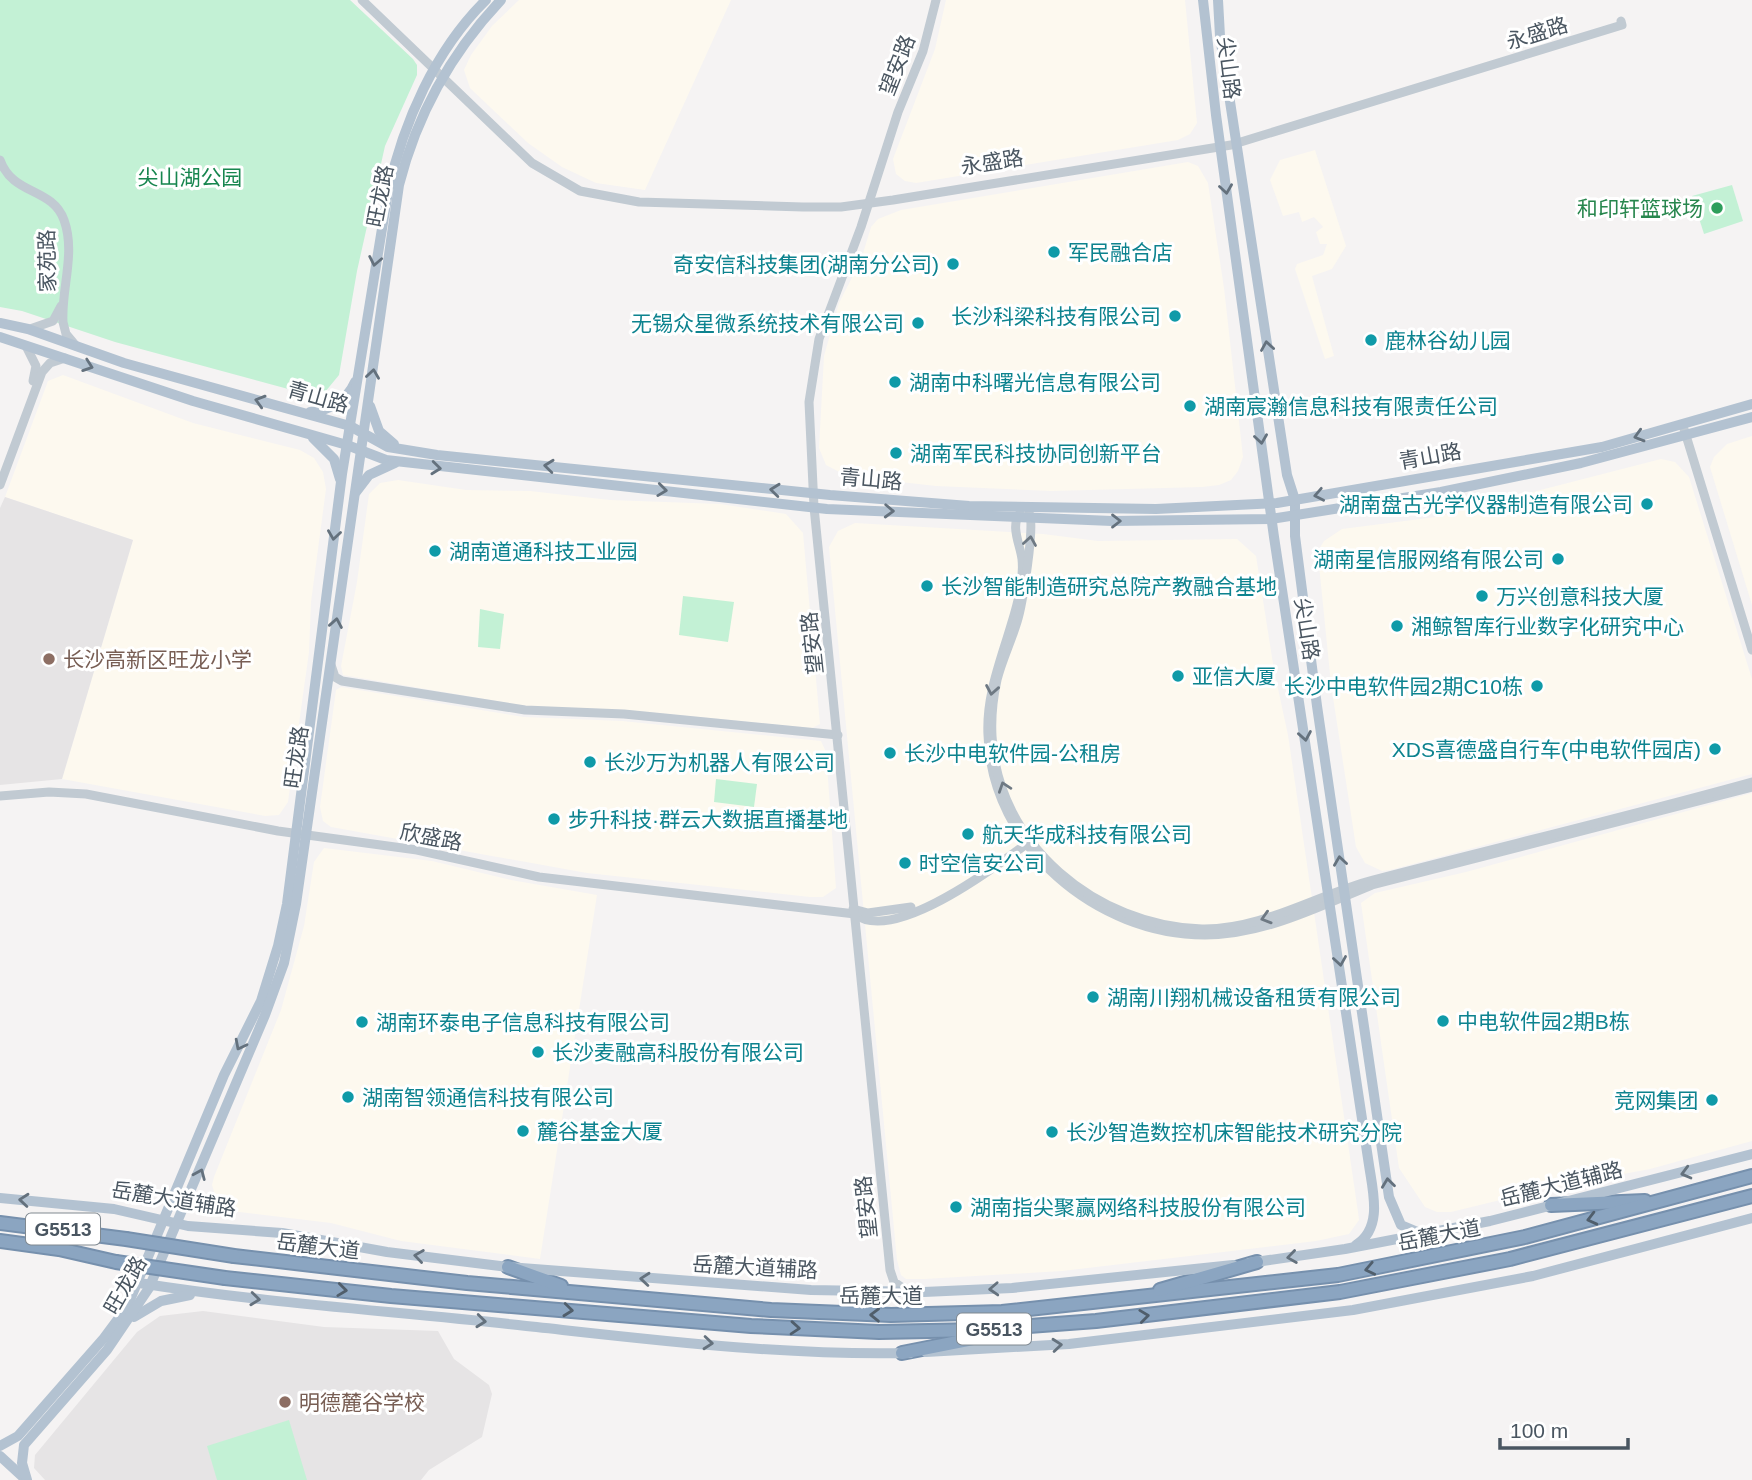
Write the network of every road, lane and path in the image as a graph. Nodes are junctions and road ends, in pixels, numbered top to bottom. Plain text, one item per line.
1 (362, 0) edge
2 (368, 0) edge
3 (486, 0) edge
4 (501, 0) edge
5 (933, 0) edge
6 (1203, 0) edge
7 (1218, 0) edge
8 (440, 72) junction
9 (1235, 141) junction
10 (1220, 144) junction
11 (0, 160) edge
12 (0, 171) edge
13 (866, 201) junction
14 (0, 323) edge
15 (28, 329) junction
16 (0, 337) edge
17 (22, 342) junction
18 (77, 347) junction
19 (65, 358) junction
20 (358, 376) junction
21 (369, 401) junction
22 (1752, 404) edge
23 (301, 413) junction
24 (1752, 417) edge
25 (350, 426) junction
26 (1686, 429) junction
27 (298, 430) junction
28 (364, 433) junction
29 (347, 445) junction
30 (361, 451) junction
31 (413, 451) junction
32 (401, 463) junction
33 (0, 474) edge
34 (0, 485) edge
35 (340, 492) junction
36 (811, 493) junction
37 (1295, 500) junction
38 (353, 502) junction
39 (1270, 504) junction
40 (812, 507) junction
41 (1025, 507) junction
42 (1017, 517) junction
43 (1032, 517) junction
44 (1296, 517) junction
45 (1272, 519) junction
46 (1752, 637) edge
47 (1752, 650) edge
48 (330, 660) junction
49 (324, 695) junction
50 (836, 736) junction
51 (1752, 785) edge
52 (0, 795) edge
53 (301, 832) junction
54 (1027, 840) junction
55 (1345, 894) junction
56 (1331, 899) junction
57 (853, 912) junction
58 (1752, 1154) edge
59 (1752, 1176) edge
60 (1752, 1196) edge
61 (0, 1198) edge
62 (1670, 1199) junction
63 (1551, 1205) junction
64 (1752, 1218) edge
65 (165, 1219) junction
66 (0, 1223) edge
67 (178, 1224) junction
68 (1423, 1233) junction
69 (0, 1241) edge
70 (1345, 1249) junction
71 (1257, 1262) junction
72 (508, 1267) junction
73 (145, 1284) junction
74 (869, 1292) junction
75 (908, 1292) junction
76 (581, 1293) junction
77 (213, 1295) junction
78 (1127, 1300) junction
79 (125, 1326) junction
80 (1033, 1327) junction
81 (902, 1353) junction
82 (0, 1446) edge
83 (0, 1457) edge
84 (27, 1480) edge

1 - 8 street
2 - 8 street
3 - 8 main road, 旺龙路
4 - 8 main road, 旺龙路
5 - 13 street, 望安路
6 - 10 main road, 尖山路
7 - 9 main road, 尖山路
8 - 13 street, 永盛路
8 -> 20 main road, 旺龙路
21 -> 8 main road, 旺龙路
9 - 9 street, 永盛路
9 - 10 street, 永盛路
37 -> 9 main road, 尖山路
10 - 13 street, 永盛路
10 -> 39 main road, 尖山路
11 - 18 street, 家苑路
12 - 15 street, 家苑路
13 - 36 street, 望安路
14 - 15 main road, 青山路
15 - 18 main road, 青山路
16 - 17 main road, 青山路
17 - 19 main road, 青山路
17 - 33 street
23 -> 18 main road, 青山路
19 -> 27 main road, 青山路
19 - 34 street
20 - 23 main road
20 - 25 main road, 旺龙路
21 - 28 main road, 旺龙路
21 - 31 main road
22 - 26 main road, 青山路
23 - 25 main road, 青山路
24 - 26 main road, 青山路
25 - 28 main road, 青山路
25 - 29 main road, 旺龙路
26 -> 37 main road, 青山路
26 - 44 main road, 青山路
26 - 46 street
26 - 47 street
27 - 29 main road, 青山路
27 - 35 main road
28 - 30 main road, 旺龙路
28 - 31 main road, 青山路
29 - 30 main road, 青山路
29 - 35 main road, 旺龙路
30 - 32 main road, 青山路
30 - 38 main road, 旺龙路
36 -> 31 main road, 青山路
32 - 38 main road
32 -> 40 main road, 青山路
35 -> 53 main road, 旺龙路
36 - 40 street, 望安路
36 - 41 main road, 青山路
37 - 39 main road, 青山路
37 - 44 main road, 尖山路
48 -> 38 main road, 旺龙路
39 - 41 main road, 青山路
39 - 45 main road, 尖山路
40 -> 42 main road, 青山路
40 - 50 street, 望安路
41 - 42 street
41 - 43 street
42 - 43 main road, 青山路
42 -> 54 street
43 -> 45 main road, 青山路
54 -> 43 street
44 - 45 main road, 青山路
55 -> 44 main road, 尖山路
45 -> 56 main road, 尖山路
48 - 49 main road, 旺龙路
48 - 50 street
49 - 50 street
49 - 53 main road, 旺龙路
50 - 57 street, 望安路
51 - 55 street
52 - 53 street, 欣盛路
53 - 57 street, 欣盛路
53 -> 65 main road, 旺龙路
67 -> 53 main road, 旺龙路
54 - 56 street
54 - 57 street, 欣盛路
55 - 56 street
68 -> 55 main road, 尖山路
56 -> 70 main road, 尖山路
57 - 74 street, 望安路
57 - 75 street, 望安路
58 -> 63 main road, 岳麓大道辅路
59 - 62 highway, 岳麓大道 / G5513
80 -> 60 highway, 岳麓大道 / G5513
65 -> 61 main road, 岳麓大道辅路
62 - 63 highway
62 -> 78 highway, 岳麓大道 / G5513
63 - 68 main road, 岳麓大道辅路
81 -> 64 main road
65 - 67 main road, 岳麓大道辅路
65 - 73 main road, 旺龙路
66 - 76 highway, 岳麓大道 / G5513, bridge
72 -> 67 main road, 岳麓大道辅路
67 - 73 main road, 旺龙路
68 - 70 main road, 岳麓大道辅路
69 -> 80 highway, 岳麓大道 / G5513, bridge
70 -> 71 main road, 岳麓大道辅路
71 -> 75 main road, 岳麓大道辅路
71 - 78 highway
74 -> 72 main road, 岳麓大道辅路
72 - 76 highway
73 - 77 main road
73 - 79 main road, 旺龙路
73 - 82 main road, 旺龙路
74 - 75 main road, 岳麓大道辅路
78 -> 76 highway, 岳麓大道 / G5513
77 - 79 main road
77 -> 81 main road
79 - 84 main road, 旺龙路
80 - 81 highway
83 - 84 main road

